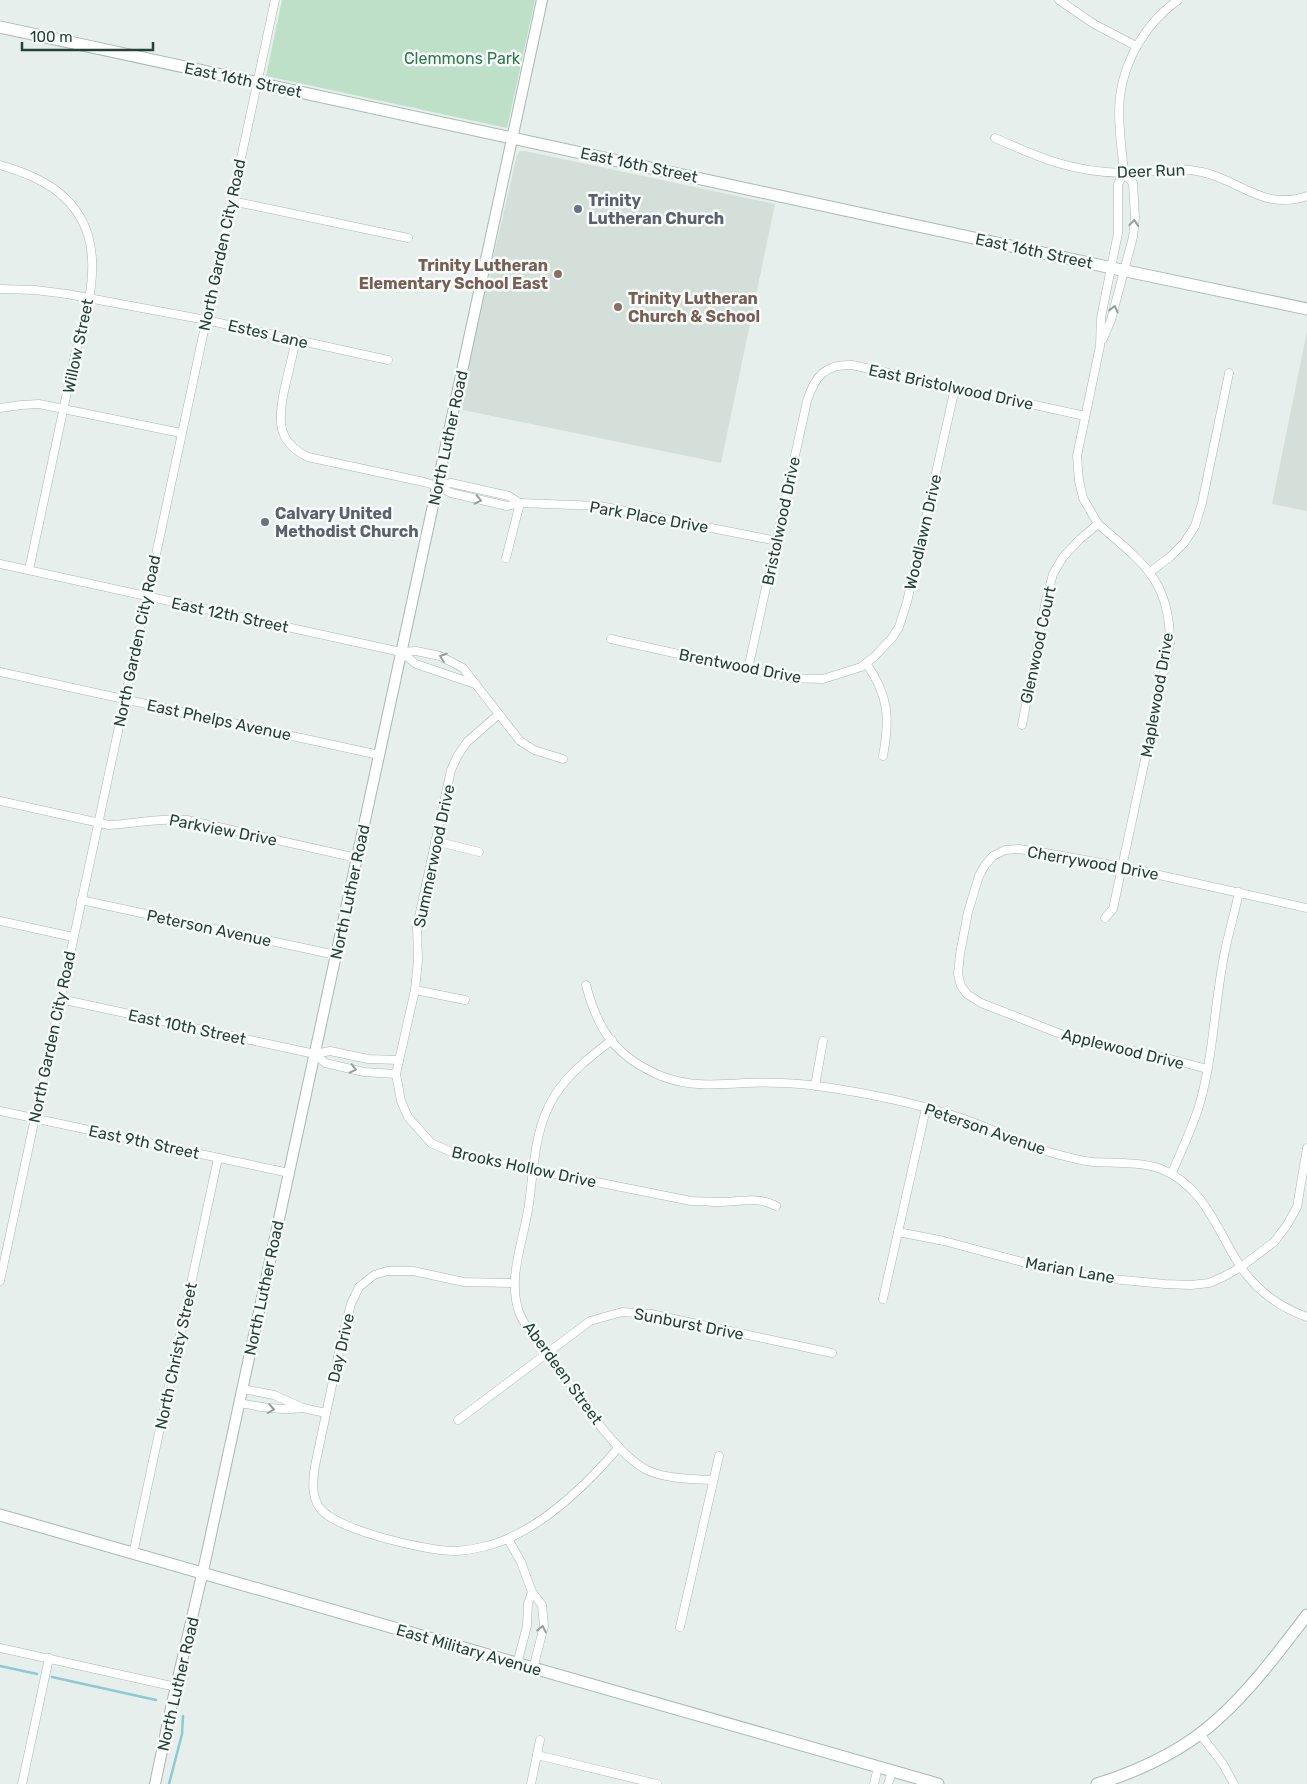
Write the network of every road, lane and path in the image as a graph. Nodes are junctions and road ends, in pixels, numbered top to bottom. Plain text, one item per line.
1 (276, 0) edge
2 (542, 0) edge
3 (1059, 0) edge
4 (1178, 0) edge
5 (0, 27) edge
6 (1136, 46) junction
7 (258, 83) junction
8 (513, 138) junction
9 (995, 138) dead end
10 (1, 165) edge
11 (1124, 174) junction
12 (1307, 196) edge
13 (232, 201) junction
14 (408, 238) dead end
15 (1118, 269) junction
16 (0, 289) edge
17 (89, 299) junction
18 (1307, 309) edge
19 (206, 320) junction
20 (296, 340) junction
21 (1100, 346) junction
22 (388, 360) dead end
23 (1229, 373) dead end
24 (820, 376) joint
25 (955, 388) junction
26 (0, 408) edge
27 (64, 410) junction
28 (1085, 416) junction
29 (181, 433) junction
30 (437, 486) junction
31 (520, 503) junction
32 (1098, 524) junction
33 (777, 541) junction
34 (506, 558) dead end
35 (0, 564) edge
36 (29, 570) junction
37 (1150, 572) junction
38 (147, 596) junction
39 (611, 639) dead end
40 (401, 652) junction
41 (866, 663) junction
42 (748, 669) junction
43 (0, 672) edge
44 (475, 684) junction
45 (124, 699) junction
46 (499, 714) junction
47 (1022, 725) dead end
48 (379, 755) junction
49 (883, 756) dead end
50 (563, 759) dead end
51 (0, 801) edge
52 (97, 823) junction
53 (435, 841) junction
54 (479, 852) dead end
55 (357, 858) junction
56 (1123, 867) junction
57 (1239, 892) junction
58 (81, 900) junction
59 (1307, 908) edge
60 (1105, 918) dead end
61 (0, 921) edge
62 (73, 937) junction
63 (336, 956) junction
64 (586, 985) dead end
65 (961, 986) joint
66 (415, 990) junction
67 (60, 999) junction
68 (464, 1000) dead end
69 (612, 1040) junction
70 (823, 1042) dead end
71 (315, 1054) junction
72 (399, 1060) junction
73 (1207, 1069) junction
74 (396, 1074) junction
75 (816, 1086) junction
76 (926, 1108) junction
77 (0, 1111) edge
78 (35, 1118) junction
79 (1307, 1148) edge
80 (218, 1158) junction
81 (533, 1169) junction
82 (289, 1173) junction
83 (1172, 1174) junction
84 (776, 1206) dead end
85 (898, 1232) junction
86 (0, 1239) edge
87 (9, 1241) junction
88 (1241, 1268) junction
89 (0, 1281) edge
90 (514, 1282) junction
91 (883, 1300) dead end
92 (1307, 1317) edge
93 (548, 1352) junction
94 (832, 1353) dead end
95 (243, 1389) junction
96 (240, 1403) junction
97 (303, 1408) junction
98 (326, 1413) junction
99 (458, 1420) dead end
100 (619, 1447) junction
101 (719, 1456) dead end
102 (713, 1480) junction
103 (0, 1515) edge
104 (508, 1539) junction
105 (133, 1554) junction
106 (203, 1574) junction
107 (532, 1592) junction
108 (1307, 1615) edge
109 (1307, 1623) edge
110 (680, 1627) dead end
111 (1291, 1636) junction
112 (0, 1648) edge
113 (49, 1658) junction
114 (517, 1664) junction
115 (532, 1669) junction
116 (176, 1687) junction
117 (1200, 1734) junction
118 (540, 1740) dead end
119 (537, 1755) junction
120 (878, 1767) junction
121 (892, 1772) junction
122 (22, 1784) edge
123 (155, 1784) edge
124 (531, 1784) edge
125 (657, 1784) edge
126 (874, 1784) edge
127 (888, 1784) edge
128 (938, 1784) edge
129 (1097, 1784) edge
130 (1234, 1784) edge

1 - 7 street, North Garden City Road
2 - 8 street, North Luther Road
3 - 6 street
4 - 6 street
5 - 7 main road, East 16th Street
6 - 11 street
7 - 8 main road, East 16th Street
7 - 13 street, North Garden City Road
8 - 15 main road, East 16th Street
8 - 30 street, North Luther Road
9 - 11 street, Deer Run
10 - 17 street, Willow Street
11 - 12 street, Deer Run
11 - 15 street
15 -> 11 street
13 - 14 street
13 - 19 street, North Garden City Road
15 - 18 main road, East 16th Street
15 - 21 street, Maplewood Drive
21 -> 15 street, Maplewood Drive
16 - 17 street, Estes Lane
17 - 19 street, Estes Lane
17 - 27 street, Willow Street
19 - 20 street, Estes Lane
19 - 29 street, North Garden City Road
20 - 22 street, Estes Lane
20 - 30 street, Park Place Drive
21 - 28 street, Maplewood Drive
23 - 37 street
24 - 25 street, East Bristolwood Drive
24 - 33 street, Bristolwood Drive
25 - 28 street, East Bristolwood Drive
25 - 41 street, Woodlawn Drive
26 - 27 street
27 - 29 street
27 - 36 street, Willow Street
28 - 32 street, Maplewood Drive
29 - 38 street, North Garden City Road
30 - 31 street, Park Place Drive
30 - 40 street, North Luther Road
31 - 33 street, Park Place Drive
31 - 34 street
32 - 37 street, Maplewood Drive
32 - 47 street, Glenwood Court
33 - 42 street, Bristolwood Drive
35 - 36 street, East 12th Street
36 - 38 street, East 12th Street
37 - 56 street, Maplewood Drive
38 - 40 street, East 12th Street
38 - 45 street, North Garden City Road
39 - 42 street, Brentwood Drive
40 - 44 street, East 12th Street
44 -> 40 street, East 12th Street
40 - 48 street, North Luther Road
41 - 42 street, Brentwood Drive
41 - 49 street
43 - 45 street, East Phelps Avenue
44 - 46 street, East 12th Street
45 - 48 street, East Phelps Avenue
45 - 52 street, North Garden City Road
46 - 50 street, East 12th Street
46 - 53 street, Summerwood Drive
48 - 55 street, North Luther Road
51 - 52 street, Parkview Drive
52 - 55 street, Parkview Drive
52 - 58 street, North Garden City Road
53 - 54 street
53 - 66 street, Summerwood Drive
55 - 63 street, North Luther Road
56 - 57 street, Cherrywood Drive
56 - 60 street, Maplewood Drive
56 - 65 street, Cherrywood Drive
57 - 59 street, Cherrywood Drive
57 - 73 street
58 - 62 street, North Garden City Road
58 - 63 street, Peterson Avenue
61 - 62 street
62 - 67 street, North Garden City Road
63 - 71 street, North Luther Road
64 - 69 street, Peterson Avenue
65 - 73 street, Applewood Drive
66 - 68 street
66 - 72 street, Summerwood Drive
67 - 71 street, East 10th Street
67 - 78 street, North Garden City Road
69 - 75 street, Peterson Avenue
69 - 81 street, Aberdeen Street
70 - 75 street
71 - 72 street
71 -> 74 street
71 - 82 street, North Luther Road
72 - 74 street, Summerwood Drive
73 - 83 street
74 - 81 street, Brooks Hollow Drive
75 - 76 street, Peterson Avenue
76 - 83 street, Peterson Avenue
76 - 85 street
77 - 78 street, East 9th Street
78 - 80 street, East 9th Street
78 - 87 street, North Garden City Road
79 - 88 street, Marian Lane
80 - 82 street, East 9th Street
80 - 105 street, North Christy Street
81 - 84 street, Brooks Hollow Drive
81 - 90 street, Aberdeen Street
82 - 95 street, North Luther Road
83 - 88 street, Peterson Avenue
85 - 88 street, Marian Lane
85 - 91 street
86 - 87 street
87 - 89 street, North Garden City Road
88 - 92 street, Peterson Avenue
90 - 93 street, Aberdeen Street
90 - 98 street, Day Drive
93 - 94 street, Sunburst Drive
93 - 99 street, Sunburst Drive
93 - 100 street, Aberdeen Street
95 - 96 street, North Luther Road
95 - 97 street
96 -> 97 street
96 - 106 street, North Luther Road
97 - 98 street
98 - 104 street, Day Drive
100 - 102 street, Aberdeen Street
100 - 104 street, Day Drive
101 - 102 street
102 - 110 street
103 - 105 main road, East Military Avenue
104 - 107 street
105 - 106 main road, East Military Avenue
106 - 114 main road, East Military Avenue
106 - 116 street, North Luther Road
107 - 114 street
115 -> 107 street
108 - 111 main road
109 - 111 main road
111 - 117 main road
112 - 113 street
113 - 116 street
113 - 122 street
114 - 115 main road, East Military Avenue
115 - 120 main road, East Military Avenue
116 - 123 street, North Luther Road
117 - 129 main road
117 - 130 street
118 - 119 street
119 - 124 street
119 - 125 street
120 - 121 main road, East Military Avenue
120 - 126 street
121 - 127 street
121 - 128 main road, East Military Avenue

